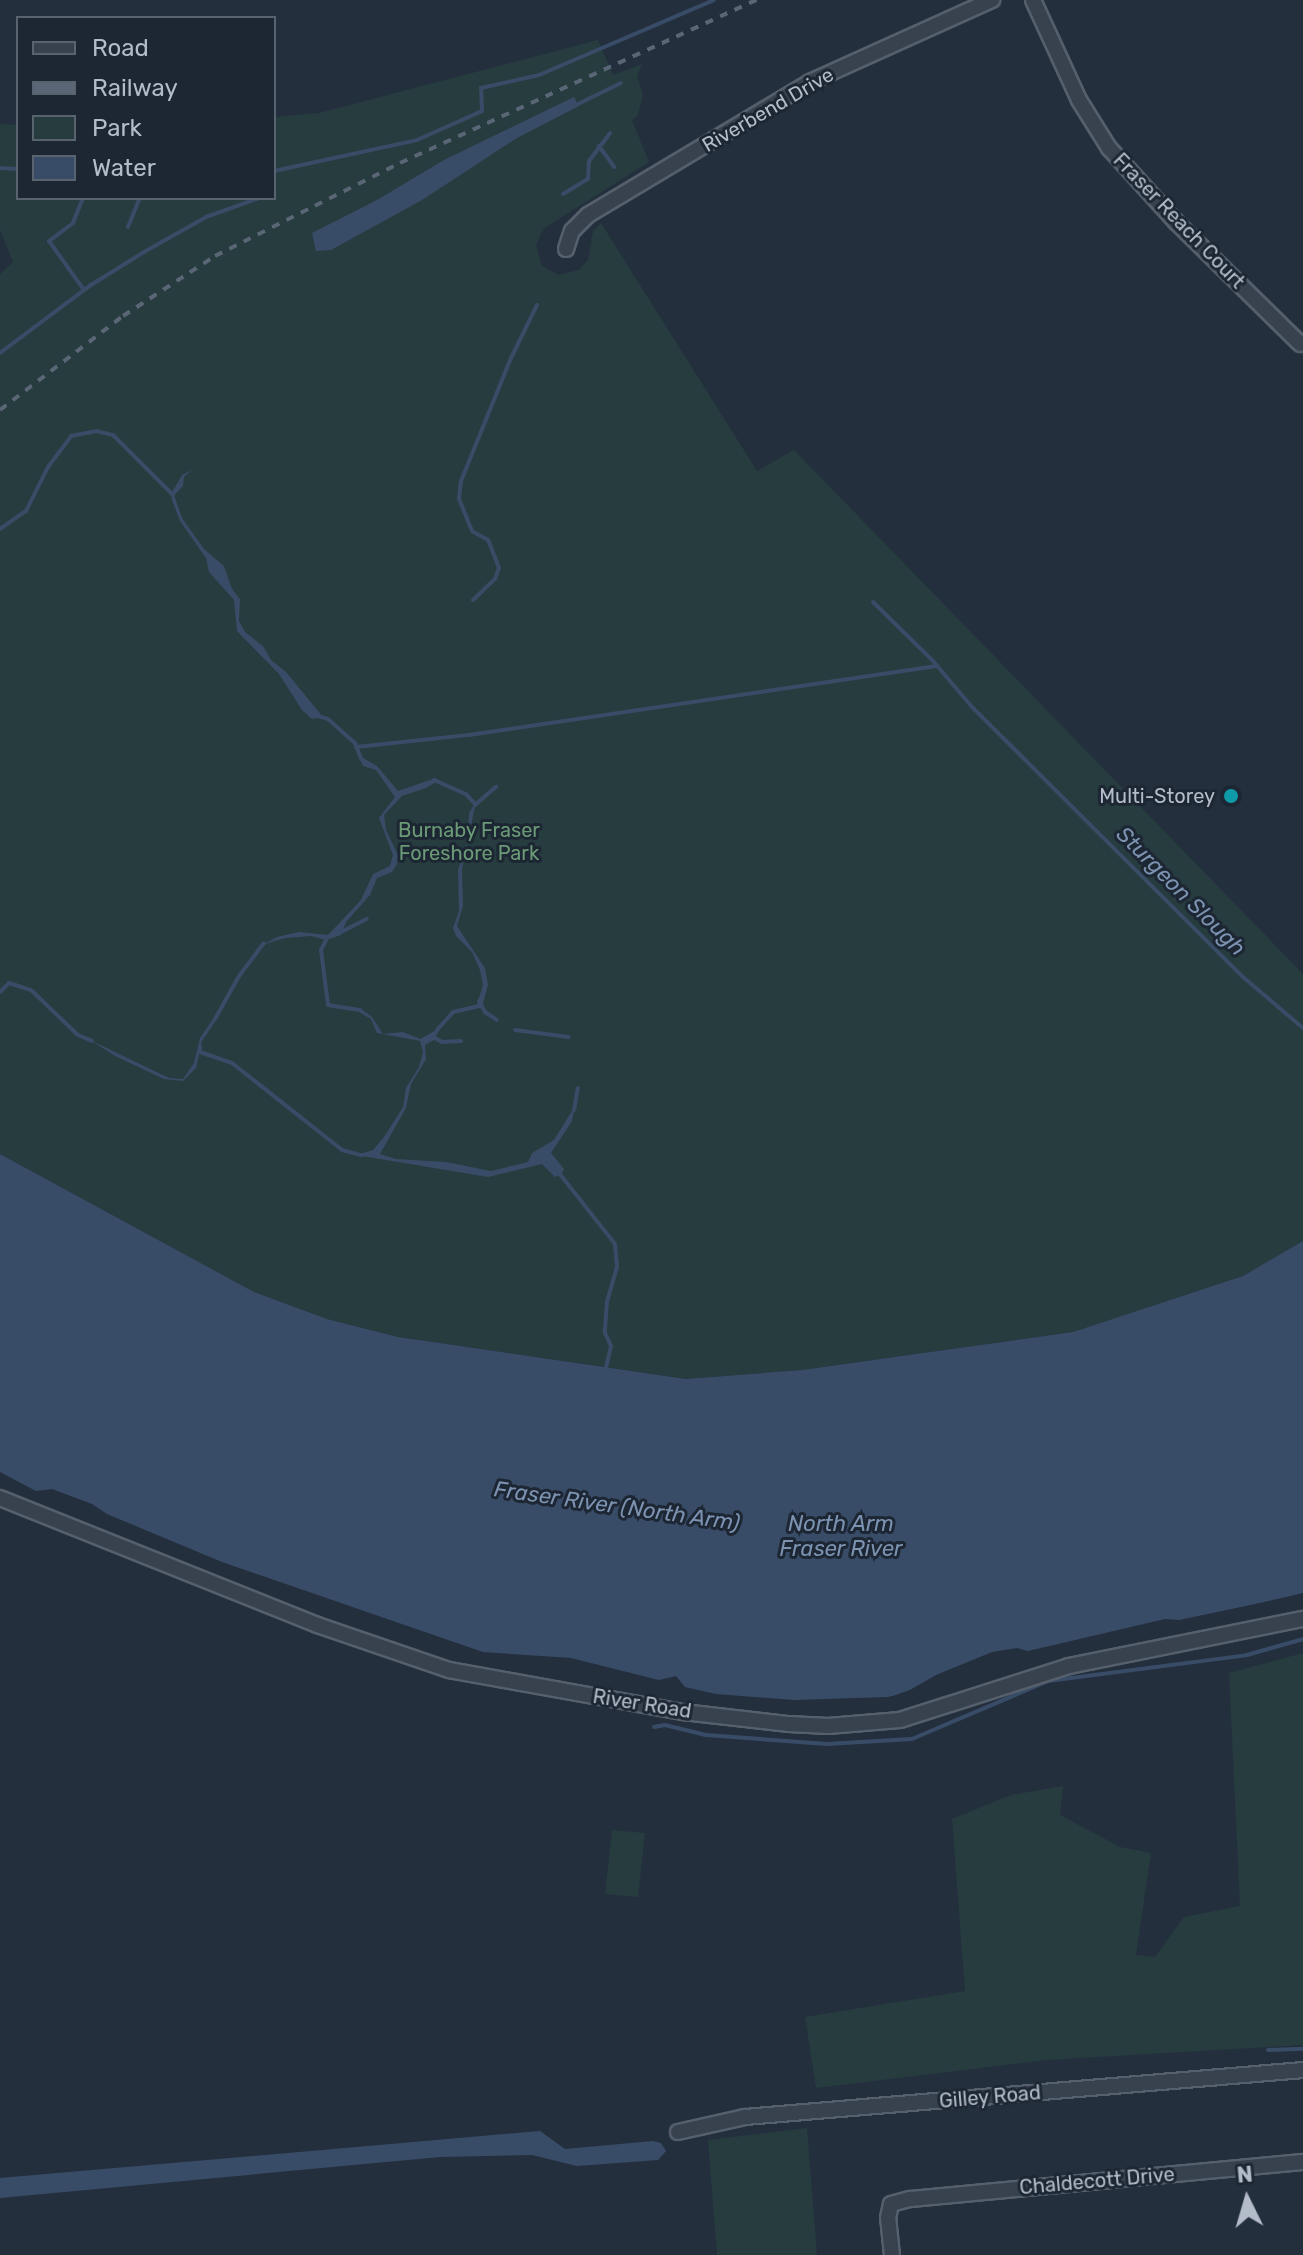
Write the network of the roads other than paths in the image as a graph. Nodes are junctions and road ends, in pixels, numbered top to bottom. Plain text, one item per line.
1 (992, 0) edge
2 (1033, 0) edge
3 (566, 249) dead end
4 (1300, 344) dead end
5 (0, 1498) edge
6 (1303, 1619) edge
7 (1303, 2070) edge
8 (678, 2132) dead end
9 (1303, 2162) edge
10 (892, 2255) edge

1 - 3 street, Riverbend Drive
2 - 4 street, Fraser Reach Court
5 - 6 street, River Road
7 - 8 street, Gilley Road
9 - 10 street, Chaldecott Drive

